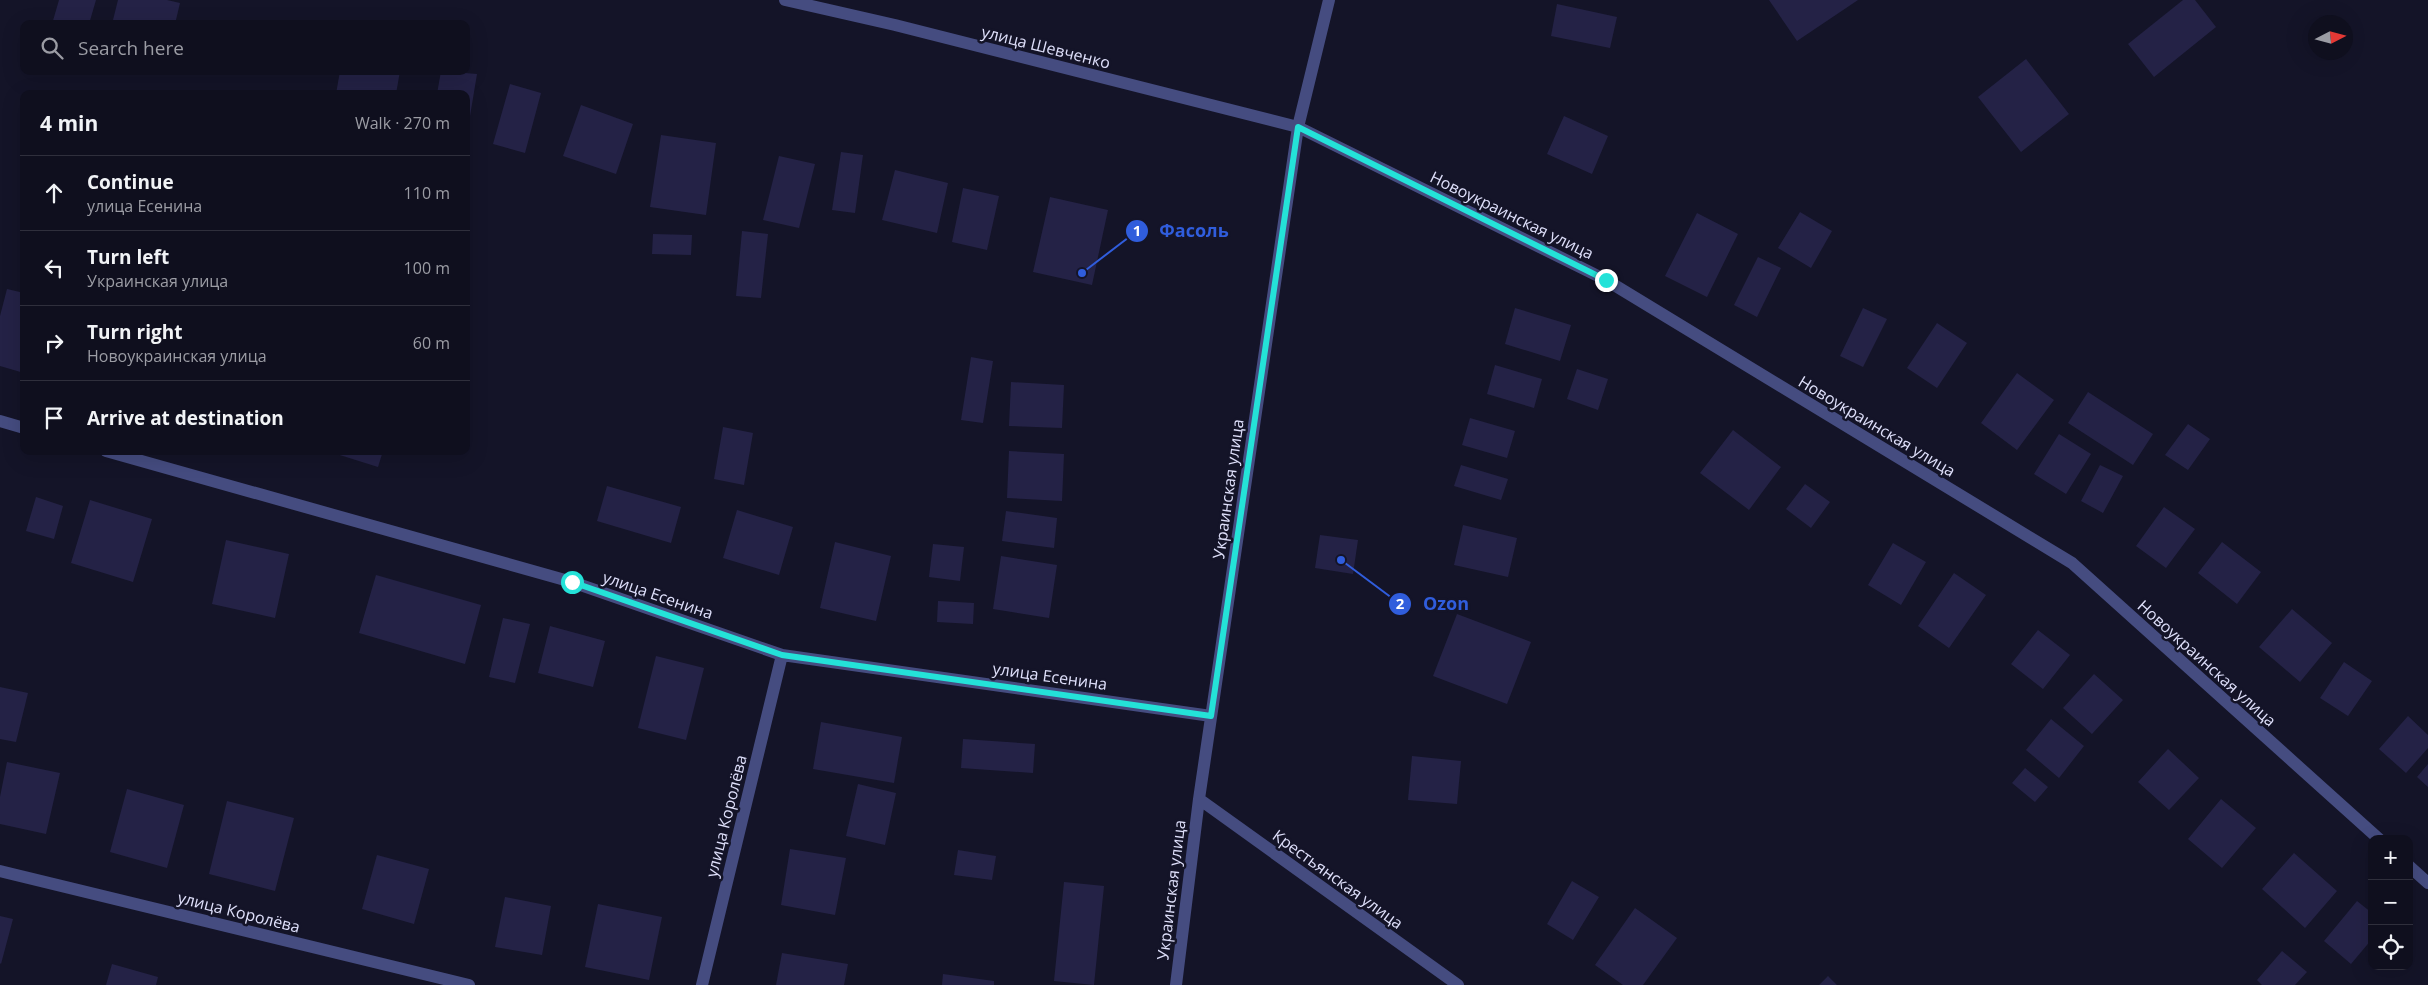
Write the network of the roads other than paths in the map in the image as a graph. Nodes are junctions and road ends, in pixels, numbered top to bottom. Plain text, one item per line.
1 (785, 0) edge
2 (1329, 0) edge
3 (1298, 127) junction
4 (0, 421) edge
5 (20, 427) edge
6 (120, 455) edge
7 (782, 655) junction
8 (1211, 716) junction
9 (1199, 799) junction
10 (2375, 835) edge
11 (2413, 870) edge
12 (0, 871) edge
13 (2428, 883) edge
14 (469, 985) edge
15 (702, 985) edge
16 (1176, 985) edge
17 (1458, 985) edge

1 - 3 street, улица Шевченко
2 - 3 street, Украинская улица
3 - 8 street, Украинская улица
3 - 10 street, Новоукраинская улица
4 - 5 street
6 - 7 street, улица Есенина
7 - 8 street, улица Есенина
7 - 15 street, улица Королёва
8 - 9 street, Украинская улица
9 - 16 street, Украинская улица
9 - 17 street, Крестьянская улица
11 - 13 street
12 - 14 street, улица Королёва

